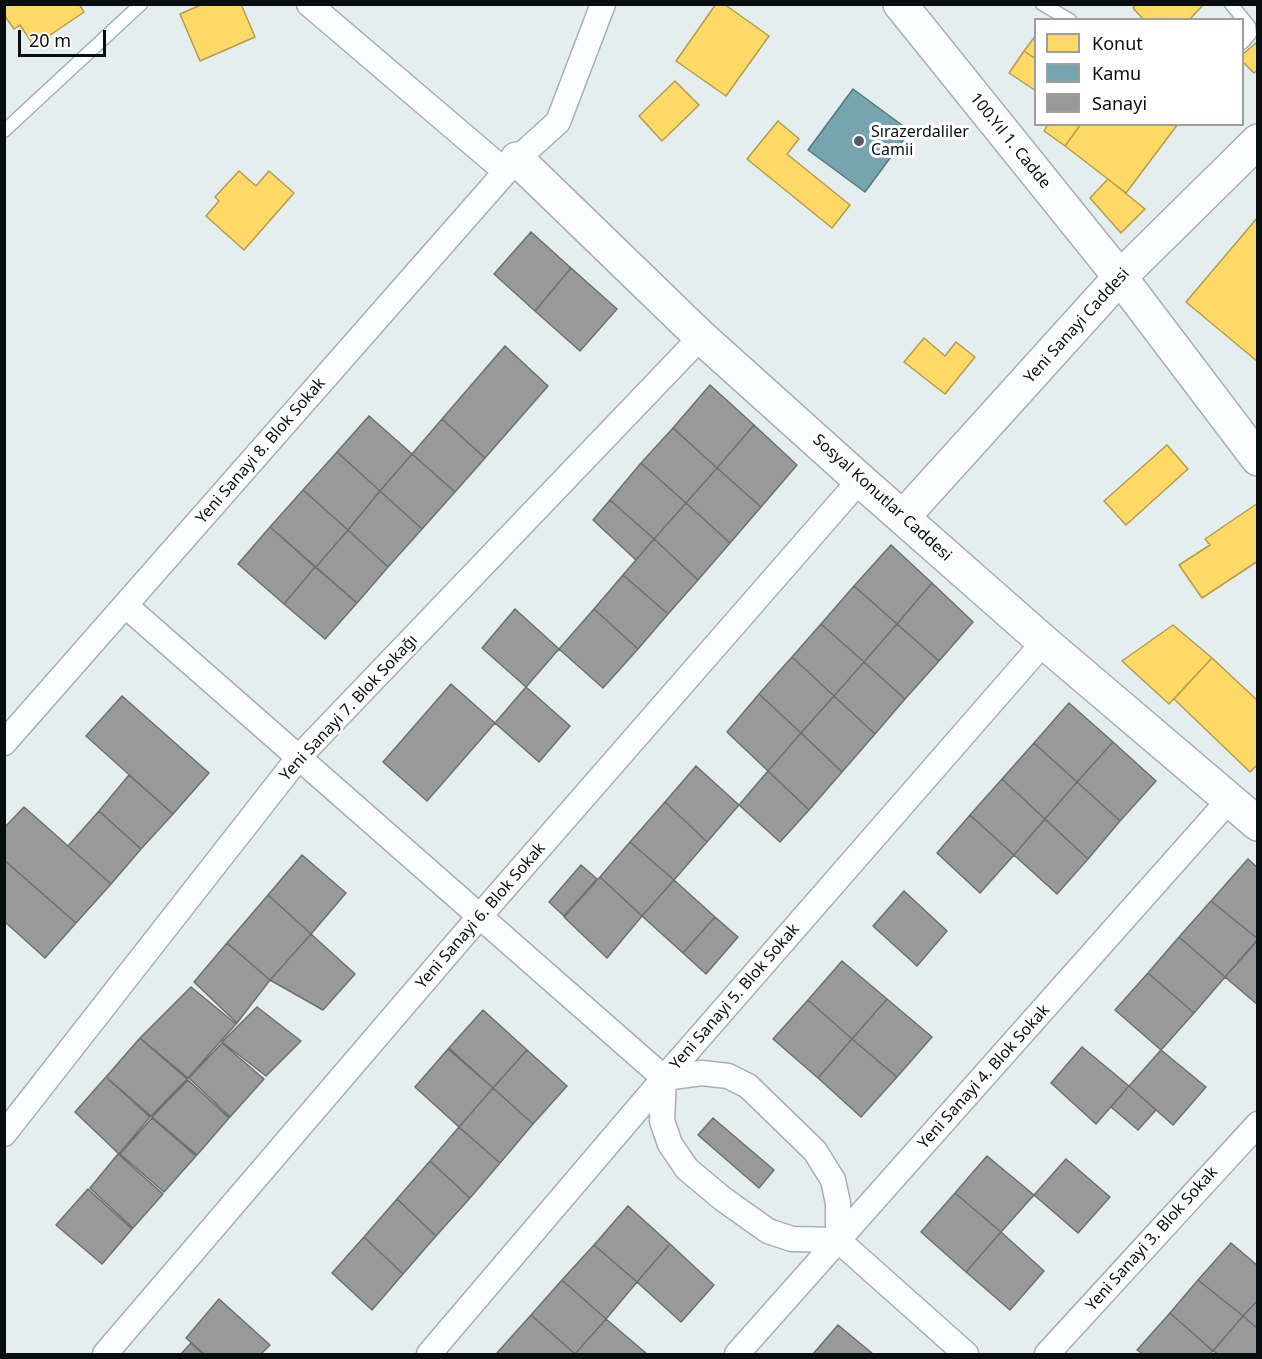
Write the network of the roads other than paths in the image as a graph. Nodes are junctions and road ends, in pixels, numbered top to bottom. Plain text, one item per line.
1 (141, 4) edge
2 (309, 4) edge
3 (603, 4) edge
4 (900, 4) edge
5 (1041, 4) edge
6 (1231, 4) edge
7 (1066, 18) edge
8 (1242, 18) edge
9 (1244, 20) edge
10 (1244, 41) edge
11 (4, 131) edge
12 (1252, 153) edge
13 (512, 166) junction
14 (1120, 277) junction
15 (701, 336) junction
16 (1257, 459) edge
17 (860, 480) junction
18 (903, 518) junction
19 (125, 605) junction
20 (1044, 642) junction
21 (4, 743) edge
22 (299, 757) junction
23 (1230, 799) junction
24 (1257, 824) edge
25 (479, 917) junction
26 (664, 1078) junction
27 (1257, 1124) edge
28 (4, 1134) edge
29 (838, 1240) junction
30 (105, 1354) edge
31 (429, 1354) edge
32 (737, 1354) edge
33 (966, 1354) edge
34 (1047, 1354) edge

1 - 11 lane
2 - 13 street
3 - 13 street, Yeni Sanayi 8. Blok Sokak
4 - 14 street, 100.Yıl 1. Cadde
5 - 7 lane
6 - 8 lane
9 - 10 lane
12 - 14 street, Yeni Sanayi Caddesi
13 - 15 street, Sosyal Konutlar Caddesi
13 - 19 street, Yeni Sanayi 8. Blok Sokak
14 - 16 street, 100.Yıl 1. Cadde
14 - 18 street, Yeni Sanayi Caddesi
15 - 17 street, Sosyal Konutlar Caddesi
15 - 22 street, Yeni Sanayi 7. Blok Sokağı
17 - 18 street, Sosyal Konutlar Caddesi
17 - 25 street, Yeni Sanayi 6. Blok Sokak
18 - 20 street, Sosyal Konutlar Caddesi
19 - 21 street, Yeni Sanayi 8. Blok Sokak
19 - 22 street
20 - 23 street, Sosyal Konutlar Caddesi
20 - 26 street, Yeni Sanayi 5. Blok Sokak
22 - 25 street
22 - 28 street, Yeni Sanayi 7. Blok Sokağı
23 - 24 street, Sosyal Konutlar Caddesi
23 - 29 street, Yeni Sanayi 4. Blok Sokak
25 - 26 street
25 - 30 street, Yeni Sanayi 6. Blok Sokak
26 - 29 street
26 - 29 street
26 - 31 street, Yeni Sanayi 5. Blok Sokak
27 - 34 street, Yeni Sanayi 3. Blok Sokak
29 - 32 street, Yeni Sanayi 4. Blok Sokak
29 - 33 street

